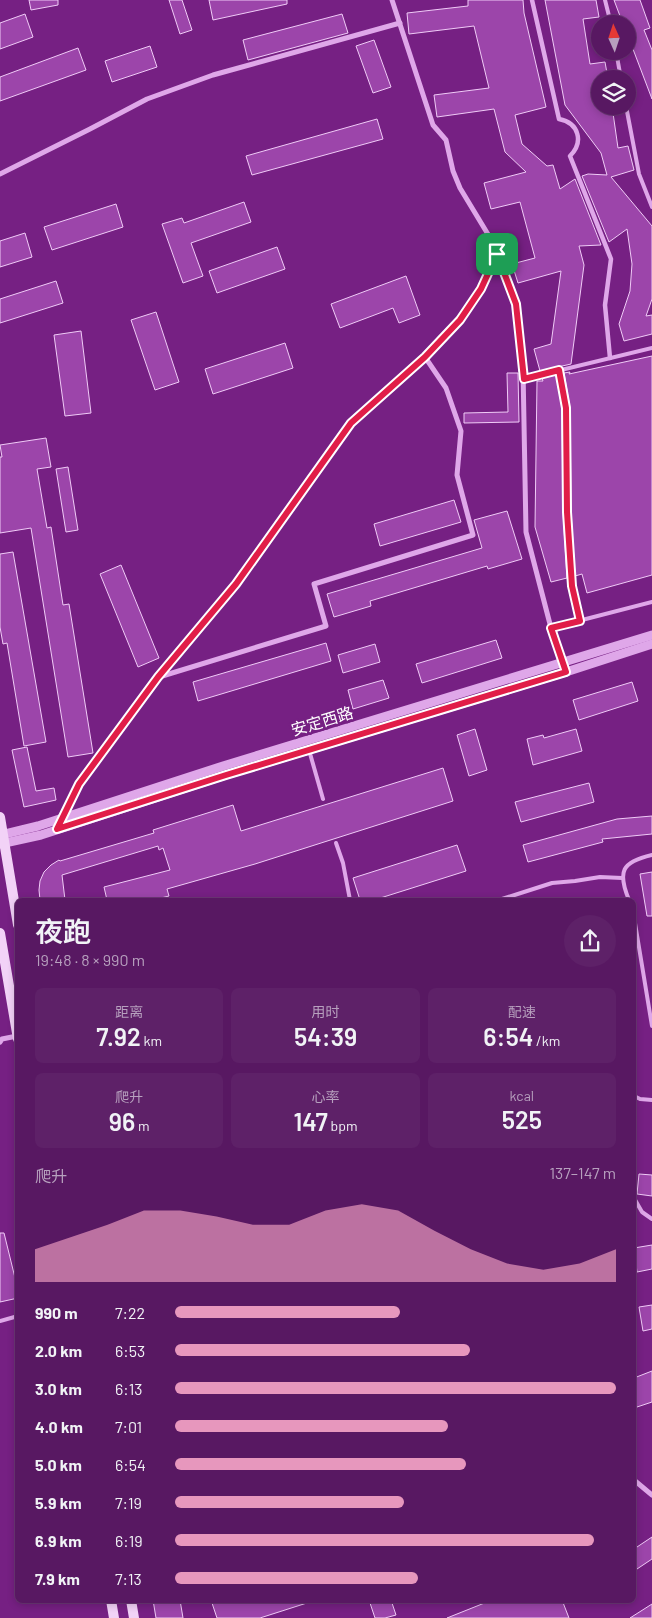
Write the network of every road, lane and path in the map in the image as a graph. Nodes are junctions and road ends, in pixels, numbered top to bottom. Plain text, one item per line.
1 (392, 0) edge
2 (532, 0) edge
3 (605, 0) edge
4 (609, 15) edge
5 (400, 22) junction
6 (628, 115) edge
7 (0, 174) edge
8 (652, 207) edge
9 (497, 254) junction
10 (652, 348) edge
11 (425, 357) junction
12 (610, 358) junction
13 (559, 370) junction
14 (524, 379) junction
15 (652, 602) edge
16 (580, 621) junction
17 (551, 628) junction
18 (652, 635) edge
19 (652, 644) edge
20 (564, 667) junction
21 (158, 677) junction
22 (309, 750) junction
23 (323, 799) dead end
24 (0, 817) edge
25 (62, 818) junction
26 (57, 829) junction
27 (2, 839) edge
28 (336, 842) dead end
29 (652, 855) edge
30 (622, 878) junction
31 (350, 898) edge
32 (504, 898) edge
33 (628, 898) edge
34 (15, 909) edge
35 (636, 929) edge
36 (0, 933) edge
37 (15, 1024) edge
38 (652, 1026) edge
39 (15, 1036) edge
40 (0, 1042) edge
41 (636, 1097) edge
42 (652, 1100) edge
43 (636, 1202) edge
44 (652, 1219) edge
45 (15, 1317) edge
46 (0, 1321) edge
47 (636, 1482) edge
48 (652, 1495) edge
49 (112, 1603) edge
50 (131, 1603) edge
51 (114, 1618) edge
52 (134, 1618) edge

1 - 5 street
2 - 12 street
3 - 4 lane
5 - 7 street
5 - 9 street
6 - 8 lane
9 - 11 street
9 - 14 street
10 - 12 lane
11 - 21 street
11 - 21 street
12 - 13 lane
13 - 14 lane
13 - 16 street
14 - 17 street
15 - 16 lane
16 - 17 lane
17 - 20 street
18 - 20 street, 安定西路
19 - 20 street, 安定西路
20 - 22 street, 安定西路
20 - 25 street, 安定西路
21 - 25 street
22 - 23 lane
22 - 26 street, 安定西路
24 - 27 main road
25 - 26 street
25 - 27 street, 安定西路
26 - 27 street, 安定西路
27 - 34 main road
28 - 31 lane
29 - 30 lane
30 - 32 lane
30 - 33 lane
35 - 38 lane
36 - 37 main road
39 - 40 street
41 - 42 lane
43 - 44 lane
45 - 46 lane
47 - 48 street
49 - 51 main road
50 - 52 main road

